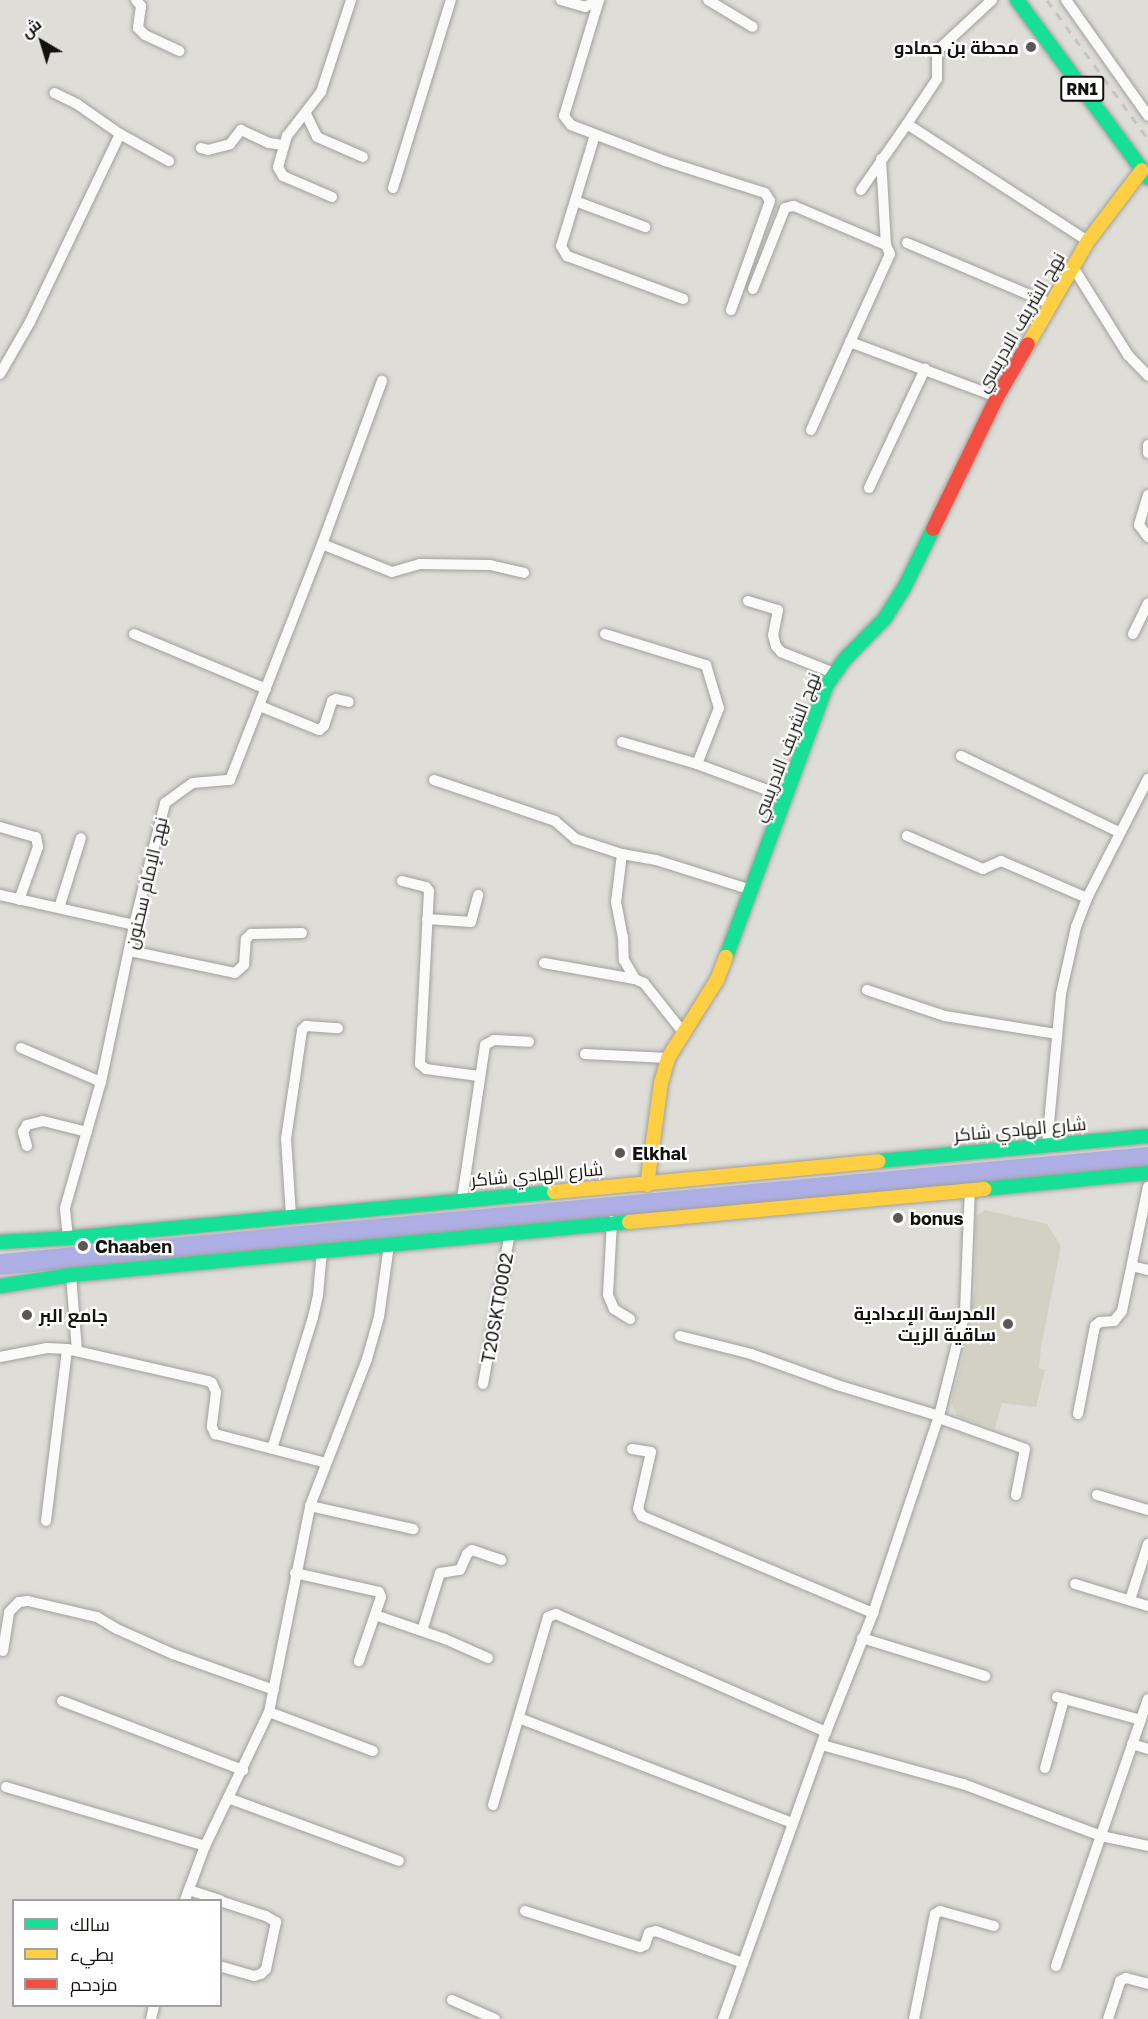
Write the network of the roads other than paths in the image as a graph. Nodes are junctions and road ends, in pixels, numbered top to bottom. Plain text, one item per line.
1 (136, 0) edge
2 (351, 0) edge
3 (451, 0) edge
4 (561, 0) edge
5 (599, 0) edge
6 (708, 0) edge
7 (992, 0) edge
8 (1017, 0) edge
9 (1066, 0) edge
10 (753, 27) dead end
11 (180, 51) dead end
12 (54, 93) dead end
13 (306, 114) junction
14 (1148, 116) edge
15 (906, 124) junction
16 (120, 134) junction
17 (595, 135) junction
18 (284, 145) junction
19 (201, 148) dead end
20 (363, 157) dead end
21 (881, 159) junction
22 (169, 161) dead end
23 (1145, 174) edge
24 (393, 188) dead end
25 (861, 190) dead end
26 (332, 197) dead end
27 (575, 201) junction
28 (645, 227) dead end
29 (1088, 241) junction
30 (907, 243) dead end
31 (886, 245) junction
32 (1073, 267) junction
33 (753, 289) dead end
34 (682, 299) dead end
35 (1051, 304) junction
36 (731, 310) dead end
37 (850, 342) junction
38 (925, 369) junction
39 (0, 374) edge
40 (1148, 376) edge
41 (382, 381) dead end
42 (998, 397) junction
43 (811, 430) dead end
44 (1148, 445) edge
45 (1148, 453) edge
46 (869, 488) dead end
47 (1148, 495) edge
48 (1148, 537) edge
49 (322, 544) junction
50 (524, 573) dead end
51 (748, 601) dead end
52 (1148, 603) edge
53 (134, 633) dead end
54 (605, 634) dead end
55 (1133, 634) dead end
56 (834, 673) junction
57 (266, 689) junction
58 (349, 702) dead end
59 (260, 706) junction
60 (622, 742) dead end
61 (961, 756) dead end
62 (697, 764) junction
63 (1148, 779) edge
64 (434, 780) dead end
65 (786, 796) junction
66 (0, 828) edge
67 (1119, 832) junction
68 (907, 836) dead end
69 (81, 838) dead end
70 (622, 854) junction
71 (402, 881) dead end
72 (752, 890) junction
73 (0, 895) edge
74 (478, 895) dead end
75 (1087, 898) junction
76 (19, 900) junction
77 (59, 908) junction
78 (427, 919) junction
79 (134, 925) junction
80 (302, 933) dead end
81 (129, 951) junction
82 (544, 963) dead end
83 (635, 979) junction
84 (867, 990) dead end
85 (338, 1028) dead end
86 (682, 1032) junction
87 (1056, 1034) junction
88 (529, 1042) dead end
89 (21, 1048) dead end
90 (585, 1054) dead end
91 (668, 1058) junction
92 (480, 1076) junction
93 (101, 1082) junction
94 (87, 1132) junction
95 (1148, 1136) edge
96 (1047, 1145) junction
97 (27, 1146) dead end
98 (1148, 1173) edge
99 (647, 1185) junction
100 (1148, 1187) edge
101 (970, 1189) junction
102 (462, 1199) junction
103 (291, 1216) junction
104 (612, 1221) junction
105 (510, 1232) junction
106 (68, 1238) junction
107 (0, 1242) edge
108 (389, 1245) junction
109 (322, 1250) junction
110 (1132, 1266) junction
111 (1148, 1270) edge
112 (71, 1275) junction
113 (0, 1286) edge
114 (630, 1319) dead end
115 (680, 1336) dead end
116 (72, 1350) junction
117 (0, 1357) edge
118 (483, 1384) dead end
119 (1078, 1414) dead end
120 (939, 1417) junction
121 (272, 1449) junction
122 (632, 1449) dead end
123 (326, 1463) junction
124 (1016, 1495) dead end
125 (1097, 1495) dead end
126 (310, 1506) junction
127 (1148, 1510) edge
128 (46, 1521) dead end
129 (413, 1529) dead end
130 (1148, 1544) edge
131 (501, 1560) dead end
132 (295, 1573) junction
133 (1075, 1584) dead end
134 (1130, 1600) junction
135 (1148, 1606) edge
136 (873, 1613) junction
137 (375, 1615) junction
138 (422, 1631) junction
139 (862, 1638) junction
140 (3, 1651) dead end
141 (488, 1658) dead end
142 (359, 1661) dead end
143 (985, 1676) dead end
144 (274, 1690) junction
145 (1148, 1699) edge
146 (62, 1701) dead end
147 (269, 1712) junction
148 (519, 1718) junction
149 (1140, 1720) junction
150 (826, 1732) junction
151 (1132, 1744) junction
152 (822, 1745) junction
153 (1148, 1749) edge
154 (373, 1751) dead end
155 (1045, 1768) dead end
156 (243, 1770) junction
157 (6, 1787) dead end
158 (228, 1798) junction
159 (494, 1805) dead end
160 (794, 1823) junction
161 (1101, 1836) junction
162 (205, 1846) junction
163 (1148, 1846) edge
164 (399, 1861) dead end
165 (187, 1895) edge
166 (213, 1899) edge
167 (222, 1901) edge
168 (525, 1911) dead end
169 (994, 1926) dead end
170 (743, 1964) junction
171 (1056, 1966) dead end
172 (222, 1967) edge
173 (1148, 1984) edge
174 (452, 2000) dead end
175 (495, 2019) edge
176 (723, 2019) edge
177 (914, 2019) edge
178 (1108, 2019) edge

1 - 11 street
2 - 13 street
3 - 24 street
4 - 5 street
5 - 17 street
6 - 10 street
7 - 15 street
8 - 23 street, RN1
9 - 14 street
12 - 16 street
13 - 18 street
13 - 20 street
15 - 21 street
15 - 29 street
16 - 22 street
16 - 39 street
17 - 27 street
17 - 36 street
18 - 19 street
18 - 26 street
21 - 25 street
21 - 31 street
23 - 29 street, نهج الشريف الادريسي
27 - 28 street
27 - 34 street
29 - 32 street, نهج الشريف الادريسي
30 - 35 street
31 - 33 street
31 - 37 street
32 - 35 street, نهج الشريف الادريسي
32 - 40 street
35 - 42 street, نهج الشريف الادريسي
37 - 38 street
37 - 43 street
38 - 42 street
38 - 46 street
41 - 49 street, نهج الإمام سحنون
42 - 56 street, نهج الشريف الادريسي
44 - 45 street
47 - 48 street
49 - 50 street
49 - 57 street, نهج الإمام سحنون
51 - 56 street
52 - 55 street
53 - 57 street
54 - 62 street
56 - 65 street, نهج الشريف الادريسي
57 - 59 street, نهج الإمام سحنون
58 - 59 street
59 - 79 street, نهج الإمام سحنون
60 - 62 street
61 - 67 street
62 - 65 street
63 - 67 street
64 - 70 street
65 - 72 street, نهج الشريف الادريسي
66 - 76 street
67 - 75 street
68 - 75 street
69 - 77 street
70 - 72 street
70 - 83 street
71 - 78 street
72 - 86 street, نهج الشريف الادريسي
73 - 76 street
74 - 78 street
75 - 87 street
76 - 77 street
77 - 79 street
78 - 92 street
79 - 81 street, نهج الإمام سحنون
80 - 81 street
81 - 93 street, نهج الإمام سحنون
82 - 83 street
83 - 86 street
84 - 87 street
85 - 103 street
86 - 91 street, نهج الشريف الادريسي
87 - 96 street
88 - 92 street
89 - 93 street
90 - 91 street
91 - 99 street, نهج الشريف الادريسي
92 - 102 street
93 - 94 street, نهج الإمام سحنون
94 - 97 street
94 - 106 street, نهج الإمام سحنون
95 - 96 street, شارع الهادي شاكر
96 - 99 street, شارع الهادي شاكر
98 - 101 street
99 - 102 street, شارع الهادي شاكر
100 - 110 street
101 - 104 street
101 - 120 street
102 - 103 street, شارع الهادي شاكر
103 - 106 street, شارع الهادي شاكر
104 - 105 street
104 - 114 street
105 - 108 street
105 - 118 street, T20SKT0002
106 - 107 street, شارع الهادي شاكر
108 - 109 street
108 - 123 street
109 - 112 street
109 - 121 street
110 - 111 street
110 - 119 street
112 - 113 street
112 - 116 street
115 - 120 street
116 - 117 street
116 - 121 street
116 - 128 street
120 - 124 street
120 - 136 street
121 - 123 street
122 - 136 street
123 - 126 street
125 - 127 street
126 - 129 street
126 - 132 street
130 - 134 street
131 - 138 street
132 - 137 street
132 - 144 street
133 - 134 street
134 - 135 street
136 - 139 street
137 - 138 street
137 - 142 street
138 - 141 street
139 - 143 street
139 - 150 street
140 - 144 street
144 - 147 street
145 - 149 street
146 - 156 street
147 - 154 street
147 - 156 street
148 - 150 street
148 - 159 street
148 - 160 street
149 - 151 street
149 - 155 street
150 - 152 street
151 - 153 street
151 - 161 street
152 - 160 street
152 - 161 street
156 - 158 street
157 - 162 street
158 - 162 street
158 - 164 street
160 - 170 street
161 - 163 street
161 - 171 street
162 - 165 street
165 - 166 street
167 - 172 street
168 - 170 street
169 - 177 street
170 - 176 street
173 - 178 street
174 - 175 street

